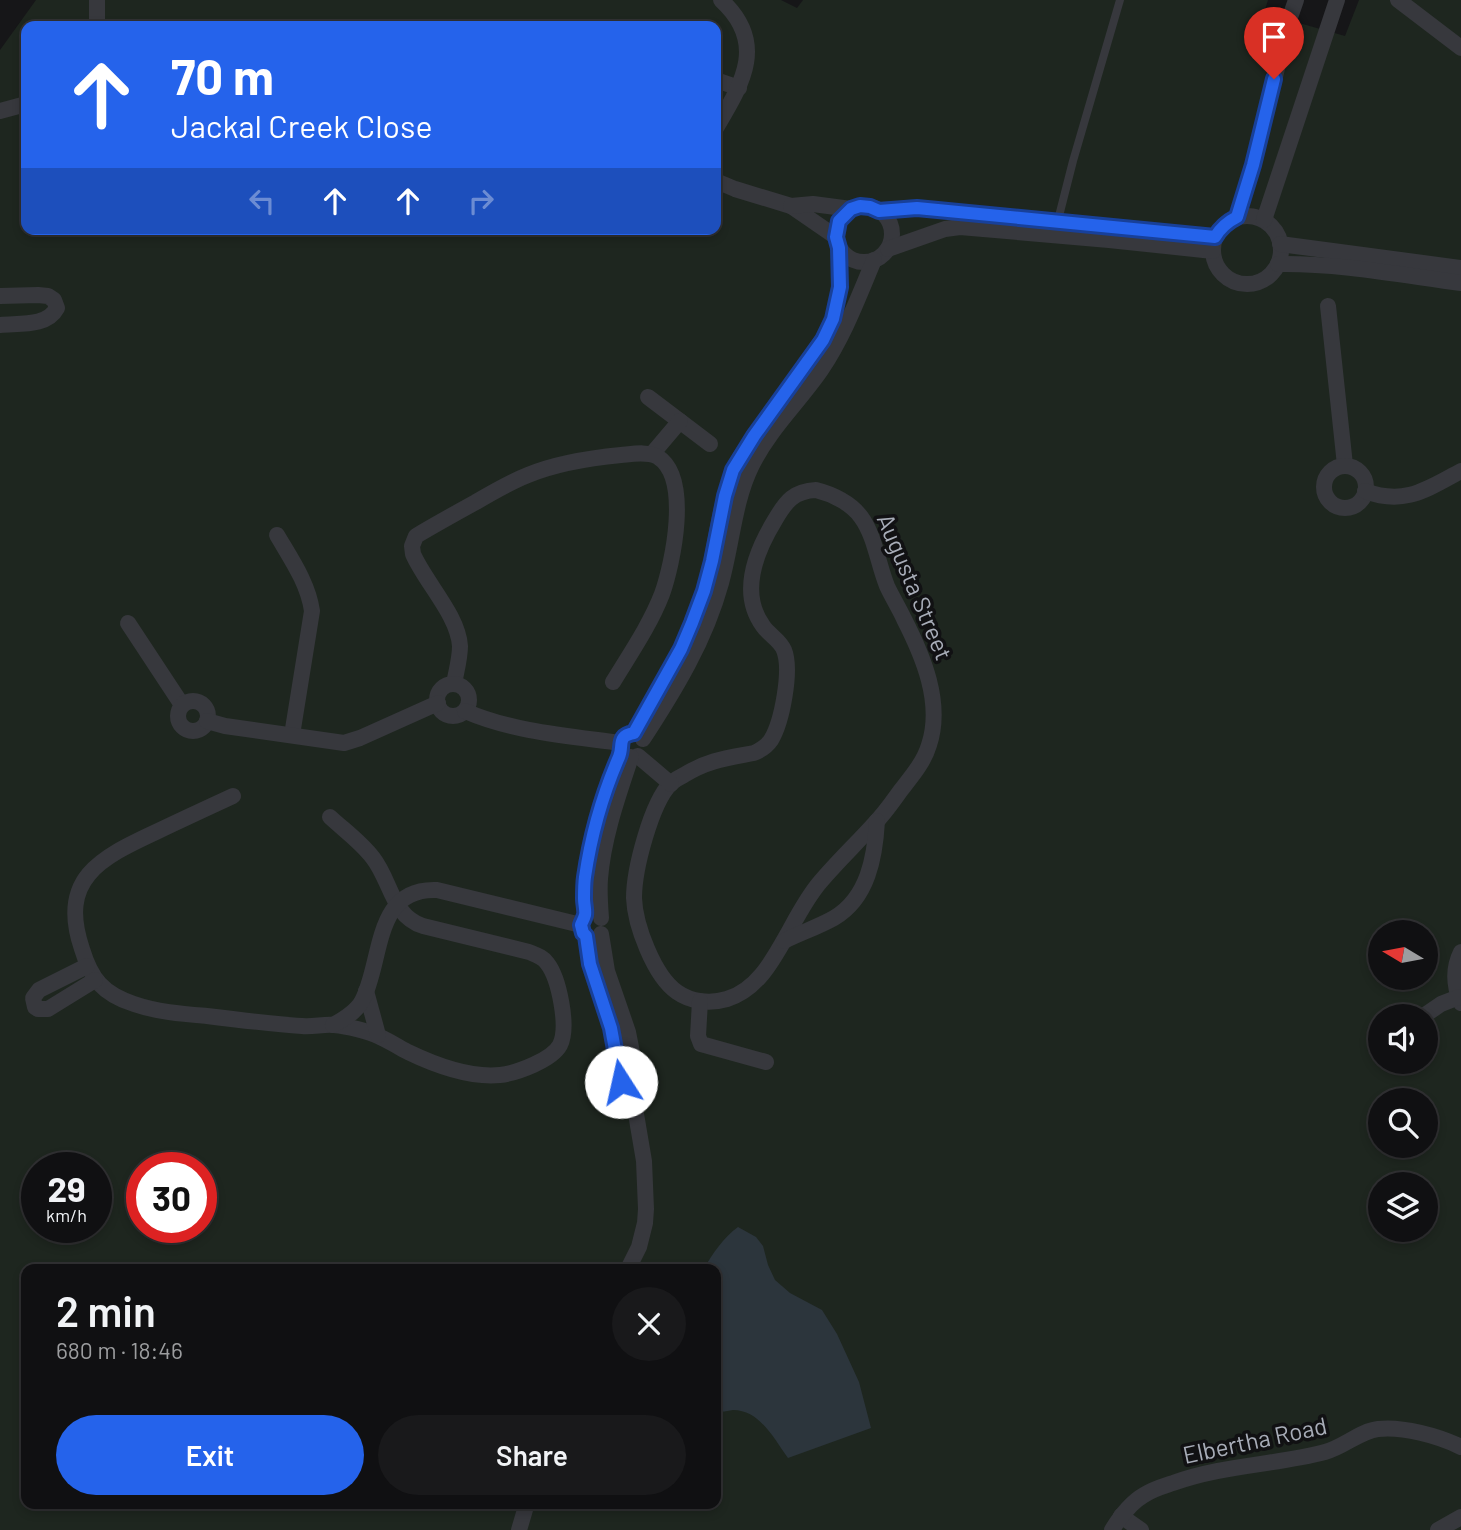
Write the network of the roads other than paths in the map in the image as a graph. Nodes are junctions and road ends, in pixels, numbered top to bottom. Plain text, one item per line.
1 (97, 0) edge
2 (721, 0) edge
3 (1120, 0) edge
4 (1296, 0) edge
5 (1337, 0) edge
6 (1398, 0) edge
7 (97, 21) edge
8 (1461, 48) edge
9 (721, 82) edge
10 (739, 88) junction
11 (21, 105) edge
12 (0, 111) edge
13 (721, 119) edge
14 (721, 183) edge
15 (791, 206) junction
16 (851, 209) junction
17 (879, 211) junction
18 (1237, 217) junction
19 (1058, 220) junction
20 (1264, 220) junction
21 (838, 242) junction
22 (1214, 244) junction
23 (1280, 244) junction
24 (888, 249) junction
25 (874, 260) junction
26 (1278, 264) junction
27 (1461, 268) edge
28 (1461, 283) edge
29 (0, 296) edge
30 (1328, 306) dead end
31 (0, 324) edge
32 (648, 397) dead end
33 (680, 421) junction
34 (710, 444) dead end
35 (652, 454) junction
36 (1346, 466) junction
37 (1461, 471) edge
38 (1365, 491) junction
39 (277, 535) dead end
40 (128, 623) dead end
41 (613, 682) dead end
42 (454, 684) junction
43 (438, 703) junction
44 (182, 705) junction
45 (465, 710) junction
46 (206, 721) junction
47 (292, 734) junction
48 (632, 746) junction
49 (671, 783) junction
50 (233, 796) dead end
51 (330, 817) dead end
52 (877, 821) junction
53 (397, 905) junction
54 (591, 926) junction
55 (784, 941) junction
56 (1461, 952) edge
57 (366, 991) junction
58 (1460, 1000) edge
59 (700, 1001) junction
60 (1438, 1006) edge
61 (333, 1025) junction
62 (378, 1035) junction
63 (766, 1062) dead end
64 (630, 1264) edge
65 (1461, 1447) edge
66 (525, 1509) edge
67 (1461, 1517) edge
68 (1116, 1523) edge
69 (519, 1530) edge
70 (1141, 1530) edge
71 (1438, 1530) edge

1 - 7 street
2 - 10 street
3 - 19 lane
4 - 18 street
5 - 20 street
6 - 8 street
9 - 10 street
10 - 13 street
11 - 12 street
14 - 15 street
15 - 16 street
15 - 21 street
16 - 17 street
16 - 21 street
17 - 19 street
17 - 24 street
18 - 20 street
18 - 22 street
19 - 22 street
20 - 23 street
21 - 25 street
21 - 48 street
22 - 24 street
22 - 26 street
23 - 26 street
23 - 27 street
24 - 25 street
25 - 48 street
26 - 28 street
29 - 31 street
30 - 36 street
32 - 33 street
33 - 34 street
33 - 35 street
35 - 41 street
35 - 42 street
36 - 38 street
36 - 38 street
37 - 38 street
39 - 47 street
40 - 44 street
42 - 43 street
42 - 45 street
43 - 45 street
43 - 47 street
44 - 46 street
44 - 46 street
45 - 48 street
46 - 47 street
48 - 49 street
48 - 54 street
49 - 52 street, Augusta Street
49 - 59 street
50 - 61 street
51 - 53 street
52 - 55 street, Augusta Street
52 - 55 street, Augusta Street
53 - 54 street
53 - 57 street
53 - 62 street
54 - 64 street
55 - 59 street, Augusta Street
56 - 58 street
57 - 61 street
57 - 62 street
58 - 60 street
59 - 63 street
61 - 62 street
65 - 68 street, Elbertha Road
66 - 69 street
67 - 71 street
68 - 70 street

